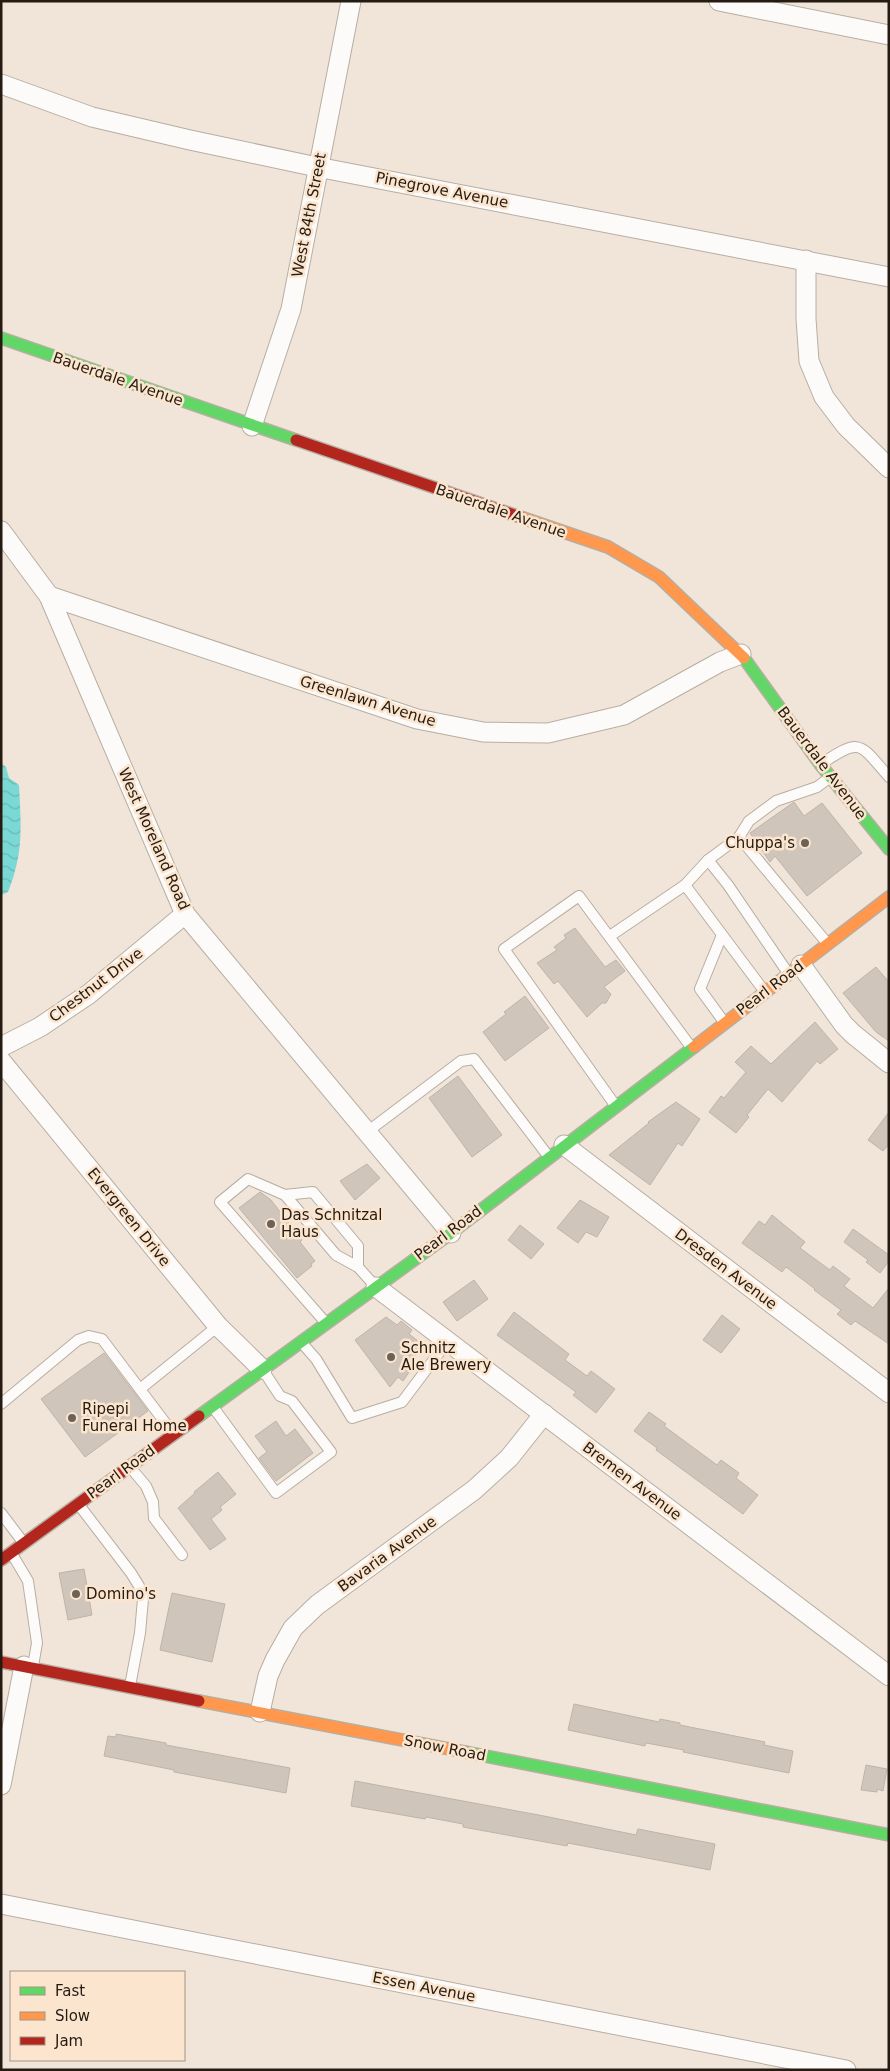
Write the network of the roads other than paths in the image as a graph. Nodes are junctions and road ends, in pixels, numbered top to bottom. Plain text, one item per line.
1 (351, 1) edge
2 (719, 1) edge
3 (889, 35) edge
4 (1, 84) edge
5 (318, 166) junction
6 (806, 260) junction
7 (889, 276) edge
8 (1, 338) edge
9 (252, 426) junction
10 (889, 468) edge
11 (1, 531) edge
12 (49, 596) junction
13 (741, 654) junction
14 (820, 764) junction
15 (831, 777) junction
16 (889, 777) edge
17 (739, 837) junction
18 (889, 849) edge
19 (708, 860) junction
20 (685, 885) junction
21 (889, 897) edge
22 (186, 914) junction
23 (722, 935) junction
24 (610, 936) junction
25 (828, 944) junction
26 (794, 969) junction
27 (765, 992) junction
28 (724, 1023) junction
29 (1, 1047) edge
30 (691, 1048) junction
31 (1, 1061) edge
32 (889, 1063) edge
33 (615, 1106) junction
34 (367, 1132) junction
35 (564, 1145) junction
36 (549, 1156) junction
37 (285, 1195) junction
38 (450, 1233) junction
39 (358, 1267) junction
40 (376, 1287) junction
41 (326, 1323) junction
42 (218, 1326) junction
43 (300, 1342) junction
44 (447, 1342) junction
45 (262, 1369) junction
46 (140, 1389) junction
47 (889, 1392) edge
48 (1, 1404) edge
49 (212, 1406) junction
50 (544, 1414) junction
51 (174, 1434) junction
52 (129, 1467) junction
53 (78, 1504) junction
54 (1, 1513) edge
55 (24, 1544) junction
56 (12, 1553) junction
57 (182, 1555) dead end
58 (1, 1560) edge
59 (1, 1662) edge
60 (28, 1667) junction
61 (889, 1676) edge
62 (130, 1687) junction
63 (260, 1712) junction
64 (8, 1719) edge
65 (1, 1785) edge
66 (889, 1835) edge
67 (1, 1904) edge
68 (846, 2070) edge

1 - 5 street, West 84th Street
2 - 3 street
4 - 5 street, Pinegrove Avenue
5 - 6 street, Pinegrove Avenue
5 - 9 street, West 84th Street
6 - 7 street, Pinegrove Avenue
6 - 10 street
8 - 9 main road, Bauerdale Avenue
9 - 13 main road, Bauerdale Avenue
11 - 12 street, West Moreland Road
12 - 13 street, Greenlawn Avenue
12 - 22 street, West Moreland Road
13 - 14 main road, Bauerdale Avenue
14 - 15 main road, Bauerdale Avenue
14 - 16 lane
15 - 17 lane
15 - 18 main road, Bauerdale Avenue
17 - 19 lane
17 - 25 lane
19 - 20 lane
19 - 26 lane
20 - 23 lane
20 - 24 lane
21 - 25 main road, Pearl Road
22 - 29 street, Chestnut Drive
22 - 34 street, West Moreland Road
23 - 27 lane
23 - 28 lane
24 - 30 lane
24 - 33 lane
25 - 26 main road, Pearl Road
26 - 27 main road, Pearl Road
26 - 32 street
27 - 28 main road, Pearl Road
28 - 30 main road, Pearl Road
30 - 33 main road, Pearl Road
31 - 42 street, Evergreen Drive
33 - 35 main road, Pearl Road
34 - 36 lane
34 - 38 street, West Moreland Road
35 - 36 main road, Pearl Road
35 - 47 street, Dresden Avenue
36 - 38 main road, Pearl Road
37 - 39 lane
37 - 39 lane
37 - 41 lane
38 - 40 main road, Pearl Road
39 - 40 lane
40 - 41 main road, Pearl Road
40 - 44 street, Bremen Avenue
41 - 43 main road, Pearl Road
42 - 45 street, Evergreen Drive
42 - 46 lane
43 - 44 lane
43 - 45 main road, Pearl Road
44 - 50 street, Bremen Avenue
45 - 49 main road, Pearl Road
45 - 49 lane
46 - 48 lane
46 - 51 lane
49 - 51 main road, Pearl Road
50 - 61 street, Bremen Avenue
50 - 63 street, Bavaria Avenue
51 - 52 main road, Pearl Road
52 - 53 main road, Pearl Road
52 - 57 lane
53 - 55 main road, Pearl Road
53 - 62 lane
54 - 55 lane
55 - 56 main road, Pearl Road
56 - 58 main road, Pearl Road
56 - 60 lane
59 - 60 main road, Snow Road
60 - 62 main road, Snow Road
60 - 64 street
62 - 63 main road, Snow Road
63 - 66 main road, Snow Road
64 - 65 street
67 - 68 street, Essen Avenue

